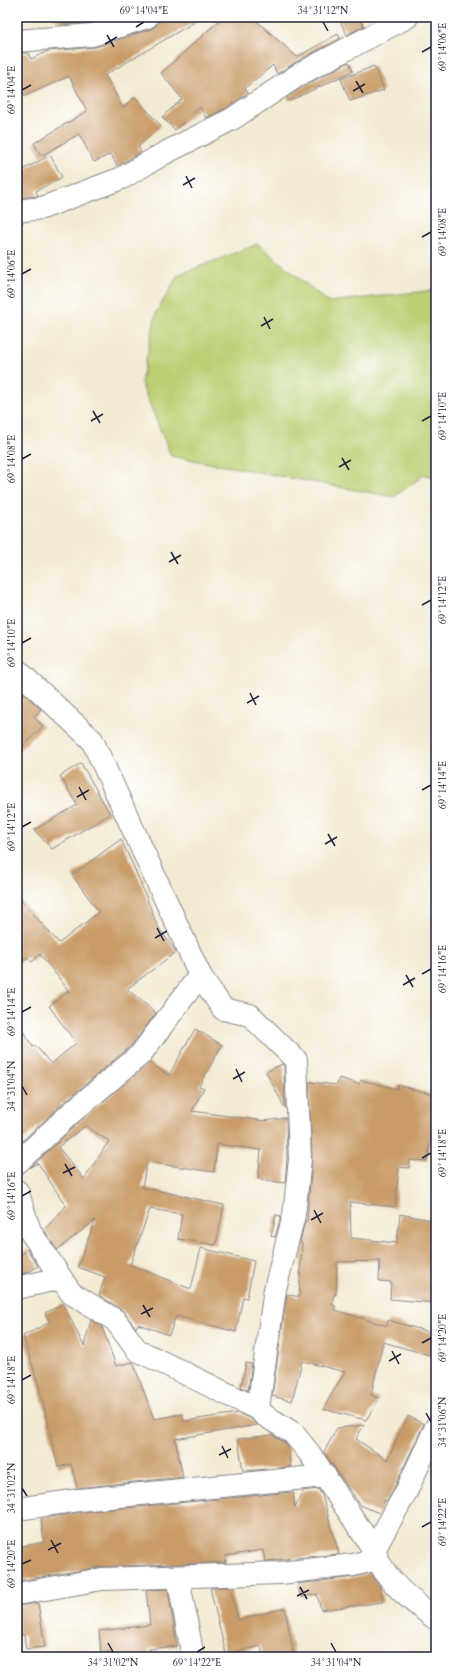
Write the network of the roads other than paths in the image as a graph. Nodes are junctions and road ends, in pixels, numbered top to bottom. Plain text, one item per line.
1 (147, 17) edge
2 (407, 17) edge
3 (17, 41) edge
4 (17, 211) edge
5 (17, 670) edge
6 (200, 975) junction
7 (17, 1163) edge
8 (17, 1191) edge
9 (61, 1278) junction
10 (17, 1288) edge
11 (258, 1409) junction
12 (436, 1427) edge
13 (325, 1476) junction
14 (17, 1509) edge
15 (376, 1555) junction
16 (178, 1577) junction
17 (17, 1594) edge
18 (436, 1620) edge
19 (193, 1657) edge

1 - 3 street
2 - 4 street
5 - 6 street
6 - 7 street
6 - 11 street
8 - 9 street
9 - 10 street
9 - 11 street
11 - 13 street
12 - 15 street
13 - 14 street
13 - 15 street
15 - 16 street
15 - 18 street
16 - 17 street
16 - 19 street

